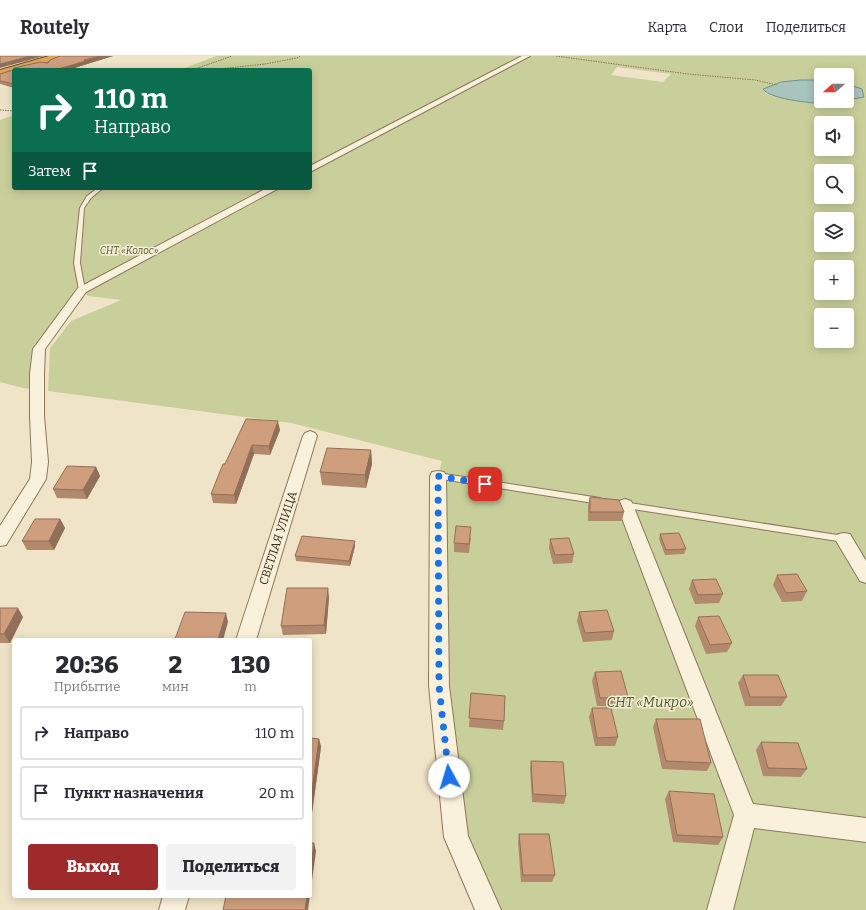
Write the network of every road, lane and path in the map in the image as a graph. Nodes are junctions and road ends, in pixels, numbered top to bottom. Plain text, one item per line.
1 (58, 56) edge
2 (232, 56) edge
3 (300, 56) edge
4 (527, 56) edge
5 (556, 56) edge
6 (47, 60) edge
7 (37, 62) junction
8 (17, 68) edge
9 (198, 68) edge
10 (228, 68) edge
11 (12, 69) edge
12 (0, 70) edge
13 (0, 73) edge
14 (777, 85) dead end
15 (0, 110) edge
16 (12, 111) edge
17 (312, 168) edge
18 (98, 190) edge
19 (270, 190) edge
20 (82, 290) junction
21 (310, 436) dead end
22 (438, 476) joint
23 (617, 504) junction
24 (0, 540) edge
25 (844, 540) joint
26 (866, 576) edge
27 (247, 638) edge
28 (746, 815) junction
29 (866, 830) edge
30 (175, 898) edge
31 (172, 910) edge
32 (488, 910) edge
33 (720, 910) edge

1 - 7 highway
2 - 9 path
3 - 10 path
4 - 17 street
5 - 14 path
6 - 7 lane
6 - 12 highway
7 - 8 highway
11 - 13 highway
15 - 16 path
18 - 20 lane
19 - 20 street
20 - 24 street
21 - 27 street, СВЕТЛАЯ УЛИЦА
22 - 23 lane
22 - 32 street
23 - 25 lane
23 - 28 street
25 - 26 street
28 - 29 street
28 - 33 street
30 - 31 street

